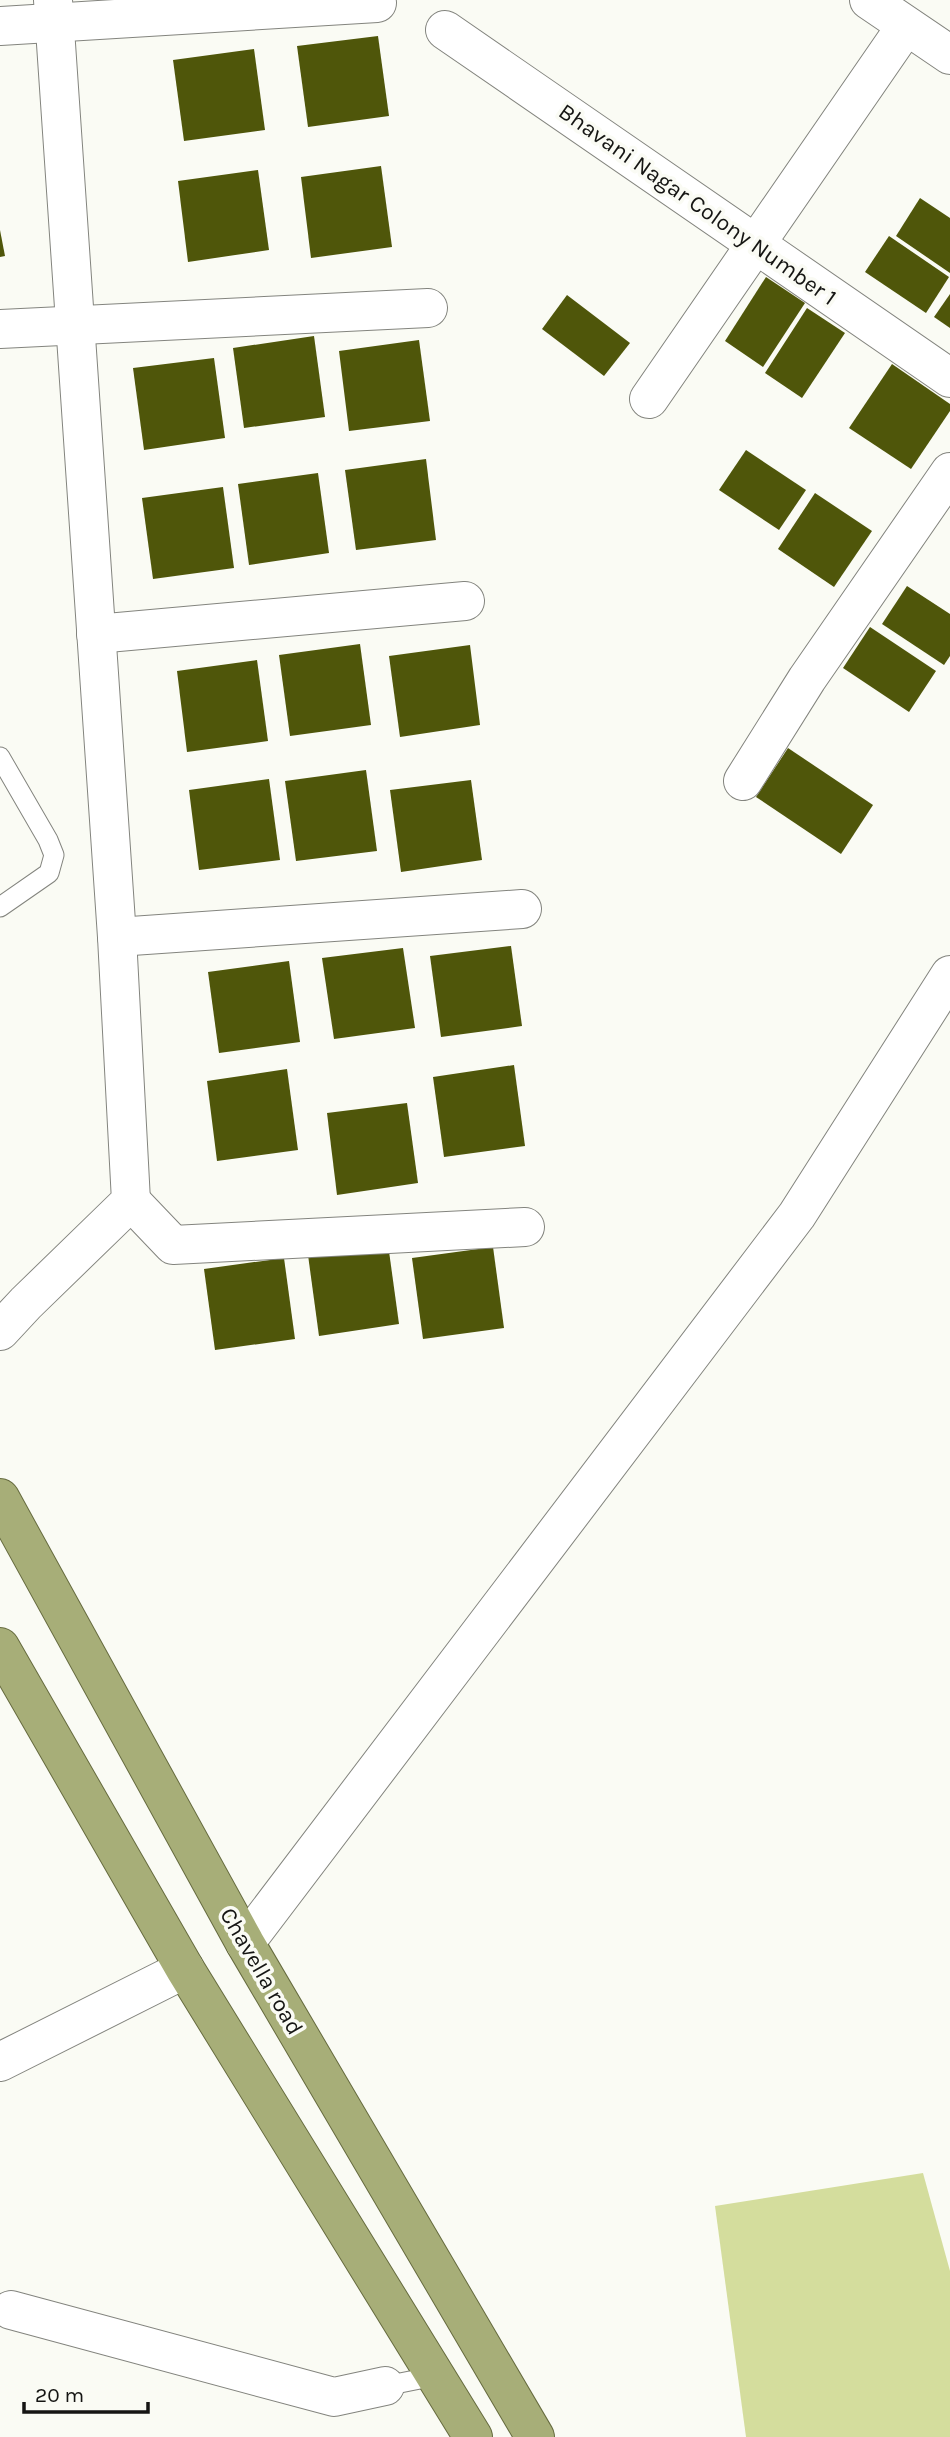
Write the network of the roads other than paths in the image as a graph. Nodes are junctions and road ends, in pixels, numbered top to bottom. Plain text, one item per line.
1 (869, 0) edge
2 (377, 3) dead end
3 (54, 11) edge
4 (0, 26) edge
5 (906, 26) junction
6 (445, 30) dead end
7 (950, 55) edge
8 (756, 244) junction
9 (428, 309) dead end
10 (75, 325) junction
11 (0, 329) edge
12 (950, 378) edge
13 (649, 399) dead end
14 (950, 472) edge
15 (465, 601) dead end
16 (96, 634) junction
17 (0, 757) edge
18 (743, 781) dead end
19 (0, 906) edge
20 (522, 909) dead end
21 (117, 937) junction
22 (950, 975) edge
23 (131, 1202) junction
24 (525, 1227) dead end
25 (0, 1331) edge
26 (0, 1499) edge
27 (0, 1647) edge
28 (245, 1943) junction
29 (185, 1969) junction
30 (0, 2062) edge
31 (4, 2317) edge
32 (435, 2376) junction
33 (385, 2386) joint
34 (473, 2437) edge
35 (535, 2437) edge

1 - 5 street
2 - 3 street
3 - 4 street
3 - 10 street
5 - 7 street
5 - 8 street
6 - 8 street, Bhavani Nagar Colony Number 1
8 - 12 street, Bhavani Nagar Colony Number 1
8 - 13 street
9 - 10 street
10 - 11 street
10 - 16 street
14 - 18 street
15 - 16 street
16 - 21 street
17 - 19 lane
20 - 21 street
21 - 23 street
22 - 28 street
23 - 24 street
23 - 25 street
26 - 28 highway, Chavella road
27 - 29 highway
28 - 35 highway, Chavella road
29 - 30 street
29 - 32 highway
31 - 33 street
32 - 33 lane
32 - 34 highway

